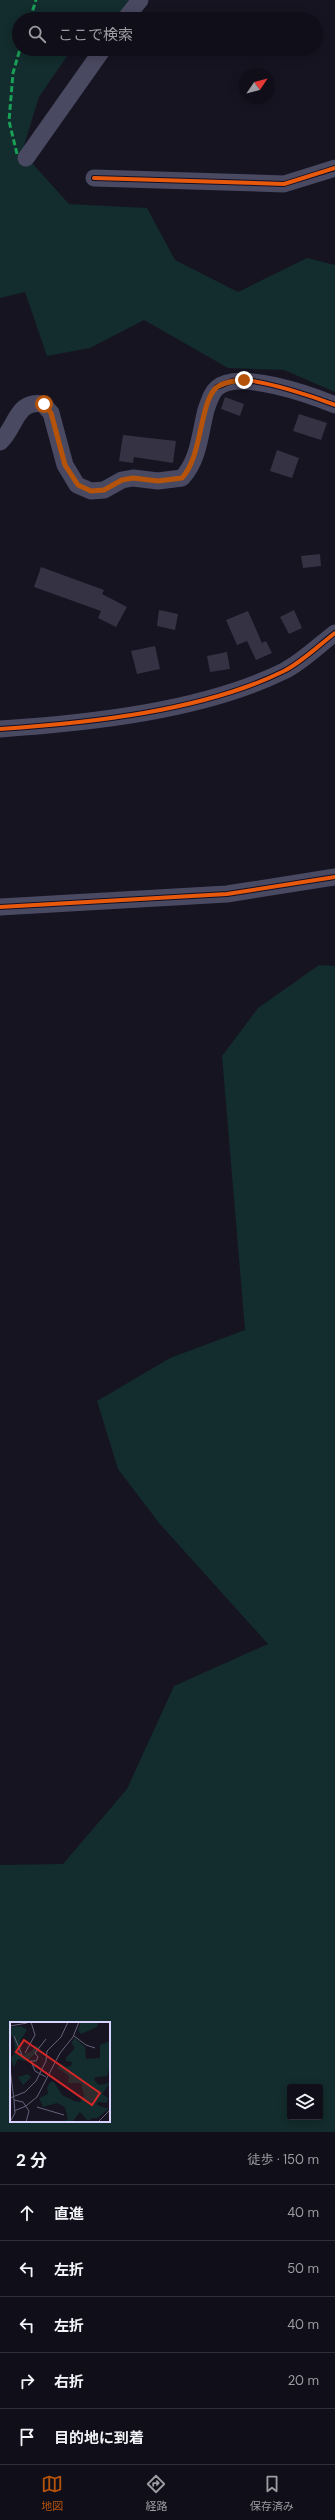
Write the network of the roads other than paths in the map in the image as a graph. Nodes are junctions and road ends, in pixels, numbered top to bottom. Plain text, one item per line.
1 (140, 0) edge
2 (131, 12) edge
3 (98, 56) edge
4 (26, 158) dead end
5 (335, 168) edge
6 (94, 178) dead end
7 (335, 405) edge
8 (0, 442) edge
9 (335, 633) edge
10 (0, 729) edge
11 (335, 876) edge
12 (0, 907) edge

1 - 2 street
3 - 4 street
5 - 6 street
7 - 8 street
9 - 10 street
11 - 12 street

